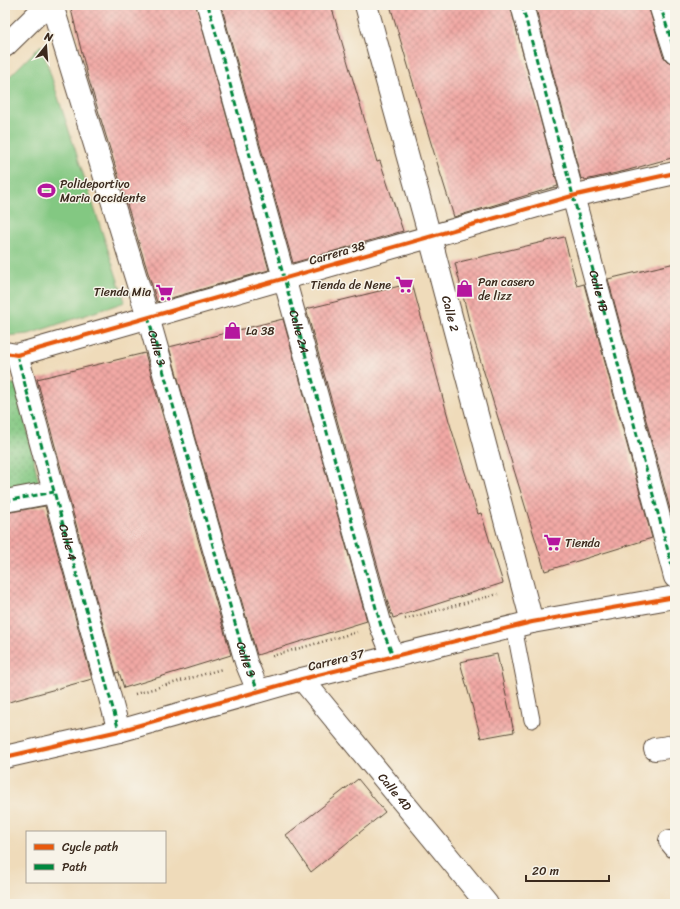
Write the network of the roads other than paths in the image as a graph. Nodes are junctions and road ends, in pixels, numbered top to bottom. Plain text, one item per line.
1 (47, 5) edge
2 (52, 5) edge
3 (208, 5) edge
4 (366, 5) edge
5 (522, 5) edge
6 (660, 5) edge
7 (5, 46) edge
8 (675, 52) edge
9 (675, 173) edge
10 (572, 196) junction
11 (430, 237) junction
12 (284, 278) junction
13 (148, 317) junction
14 (11, 354) edge
15 (54, 492) junction
16 (5, 501) edge
17 (675, 577) edge
18 (675, 597) edge
19 (523, 625) junction
20 (393, 656) junction
21 (302, 679) junction
22 (258, 691) junction
23 (532, 720) dead end
24 (119, 731) junction
25 (5, 756) edge
26 (487, 904) edge

1 - 7 street
2 - 13 street, Calle 3
3 - 12 street, Calle 2A
4 - 11 street, Calle 2
5 - 10 street, Calle 1B
6 - 8 street
9 - 10 street, Carrera 38
10 - 11 street, Carrera 38
10 - 17 street, Calle 1B
11 - 12 street, Carrera 38
11 - 19 street, Calle 2
12 - 13 street, Carrera 38
12 - 20 street, Calle 2A
13 - 14 street, Carrera 38
13 - 22 street, Calle 3
14 - 15 street, Calle 4
15 - 16 street
15 - 24 street, Calle 4
18 - 19 street, Carrera 37
19 - 20 street, Carrera 37
19 - 23 lane
20 - 21 street, Carrera 37
21 - 22 street, Carrera 37
21 - 26 street, Calle 4D
22 - 24 street, Carrera 37
24 - 25 street, Carrera 37

